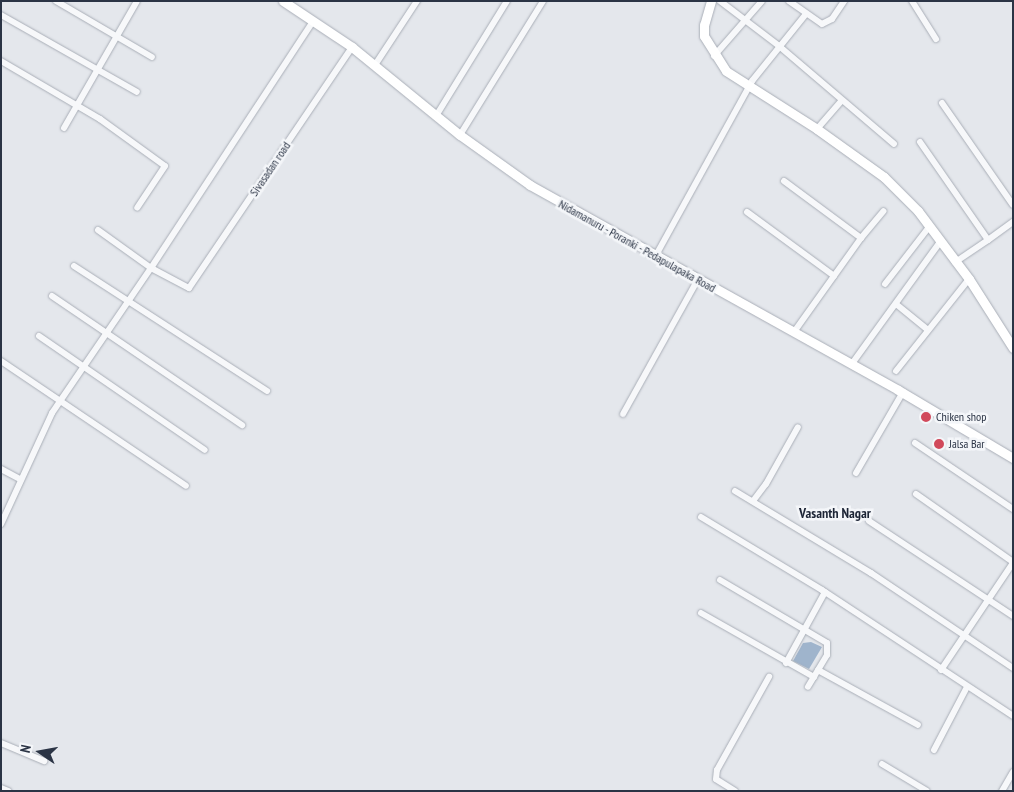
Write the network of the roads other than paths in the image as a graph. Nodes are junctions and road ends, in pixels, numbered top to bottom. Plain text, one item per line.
1 (56, 1) edge
2 (137, 1) edge
3 (283, 1) edge
4 (417, 1) edge
5 (508, 1) edge
6 (543, 1) edge
7 (711, 1) edge
8 (720, 1) edge
9 (762, 1) edge
10 (789, 1) edge
11 (844, 1) edge
12 (912, 1) edge
13 (1, 15) edge
14 (805, 15) junction
15 (313, 21) junction
16 (746, 21) junction
17 (117, 36) junction
18 (936, 39) dead end
19 (779, 46) junction
20 (352, 47) junction
21 (714, 56) junction
22 (152, 57) dead end
23 (1, 62) edge
24 (375, 65) junction
25 (97, 71) junction
26 (749, 86) junction
27 (137, 92) dead end
28 (841, 101) junction
29 (942, 103) dead end
30 (77, 105) junction
31 (436, 116) junction
32 (64, 128) dead end
33 (817, 129) junction
34 (460, 135) junction
35 (920, 142) dead end
36 (894, 144) dead end
37 (784, 181) dead end
38 (1013, 205) edge
39 (137, 208) dead end
40 (884, 211) dead end
41 (747, 212) dead end
42 (1013, 222) edge
43 (929, 227) junction
44 (98, 230) dead end
45 (861, 238) junction
46 (988, 240) junction
47 (940, 242) junction
48 (655, 256) junction
49 (955, 262) junction
50 (74, 266) dead end
51 (152, 268) junction
52 (834, 276) junction
53 (698, 279) junction
54 (969, 279) junction
55 (885, 284) dead end
56 (52, 296) dead end
57 (128, 301) junction
58 (896, 304) junction
59 (928, 330) junction
60 (794, 332) junction
61 (104, 333) junction
62 (39, 336) dead end
63 (1013, 348) edge
64 (1, 361) edge
65 (81, 366) junction
66 (851, 366) junction
67 (896, 370) dead end
68 (267, 390) dead end
69 (903, 392) junction
70 (60, 401) junction
71 (623, 414) dead end
72 (242, 426) dead end
73 (798, 427) dead end
74 (915, 443) dead end
75 (205, 450) dead end
76 (1013, 458) edge
77 (1, 469) edge
78 (856, 473) dead end
79 (20, 479) junction
80 (186, 486) dead end
81 (735, 491) dead end
82 (916, 494) dead end
83 (753, 501) junction
84 (1013, 509) edge
85 (701, 516) dead end
86 (869, 521) dead end
87 (1, 524) edge
88 (1013, 562) edge
89 (720, 580) dead end
90 (825, 592) junction
91 (990, 600) junction
92 (701, 613) dead end
93 (1013, 616) edge
94 (805, 630) junction
95 (966, 635) junction
96 (786, 663) junction
97 (1013, 668) edge
98 (818, 670) junction
99 (941, 670) junction
100 (769, 677) dead end
101 (814, 677) junction
102 (808, 687) dead end
103 (967, 687) junction
104 (1013, 716) edge
105 (918, 725) dead end
106 (1, 743) edge
107 (934, 750) dead end
108 (44, 761) dead end
109 (882, 764) dead end
110 (1013, 772) edge
111 (1, 788) edge
112 (8, 791) edge
113 (735, 791) edge
114 (927, 791) edge
115 (1002, 791) edge

1 - 17 street
2 - 17 street
3 - 15 main road, Nidamanuru - Poranki - Pedapulapaka Road
4 - 24 street
5 - 31 street
6 - 34 street
7 - 21 main road
8 - 16 street
9 - 16 street
10 - 14 street
11 - 14 street
12 - 18 street
13 - 25 street
14 - 19 street
15 - 20 main road, Nidamanuru - Poranki - Pedapulapaka Road
15 - 51 street
16 - 19 street
16 - 21 street
17 - 22 street
17 - 25 street
19 - 26 street
19 - 28 street
20 - 24 main road, Nidamanuru - Poranki - Pedapulapaka Road
20 - 51 street, Sivasadan road
21 - 26 main road
23 - 30 street
24 - 31 main road, Nidamanuru - Poranki - Pedapulapaka Road
25 - 27 street
25 - 30 street
26 - 33 main road
26 - 48 street
28 - 33 street
28 - 36 street
29 - 38 street
30 - 32 street
30 - 39 street
31 - 34 main road, Nidamanuru - Poranki - Pedapulapaka Road
33 - 43 main road
34 - 48 main road, Nidamanuru - Poranki - Pedapulapaka Road
35 - 46 street
37 - 45 street
40 - 45 street
41 - 52 street
42 - 46 street
43 - 47 main road
43 - 55 street
44 - 51 street
45 - 52 street
46 - 49 street
47 - 49 main road
47 - 58 street
48 - 53 main road, Nidamanuru - Poranki - Pedapulapaka Road
49 - 54 main road
50 - 57 street
51 - 57 street
52 - 60 street
53 - 60 main road, Nidamanuru - Poranki - Pedapulapaka Road
53 - 71 street
54 - 59 street
54 - 63 main road
56 - 61 street
57 - 61 street
57 - 68 street
58 - 59 street
58 - 66 street
59 - 67 street
60 - 66 main road, Nidamanuru - Poranki - Pedapulapaka Road
61 - 65 street
61 - 72 street
62 - 65 street
64 - 70 street
65 - 70 street
65 - 75 street
66 - 69 main road, Nidamanuru - Poranki - Pedapulapaka Road
69 - 76 main road, Nidamanuru - Poranki - Pedapulapaka Road
69 - 78 street
70 - 79 street
70 - 80 street
73 - 83 street
74 - 84 street
77 - 79 street
79 - 87 street
81 - 83 street
82 - 88 street
83 - 95 street
85 - 90 street
86 - 91 street
88 - 91 street
89 - 94 street
90 - 94 street
90 - 99 street
91 - 93 street
91 - 95 street
92 - 96 street
94 - 96 street
94 - 98 street
95 - 97 street
95 - 99 street
96 - 101 street
98 - 101 street
98 - 105 street
99 - 103 street
100 - 113 street
101 - 102 street
103 - 104 street
103 - 107 street
106 - 108 street
109 - 114 street
110 - 115 street
111 - 112 street

